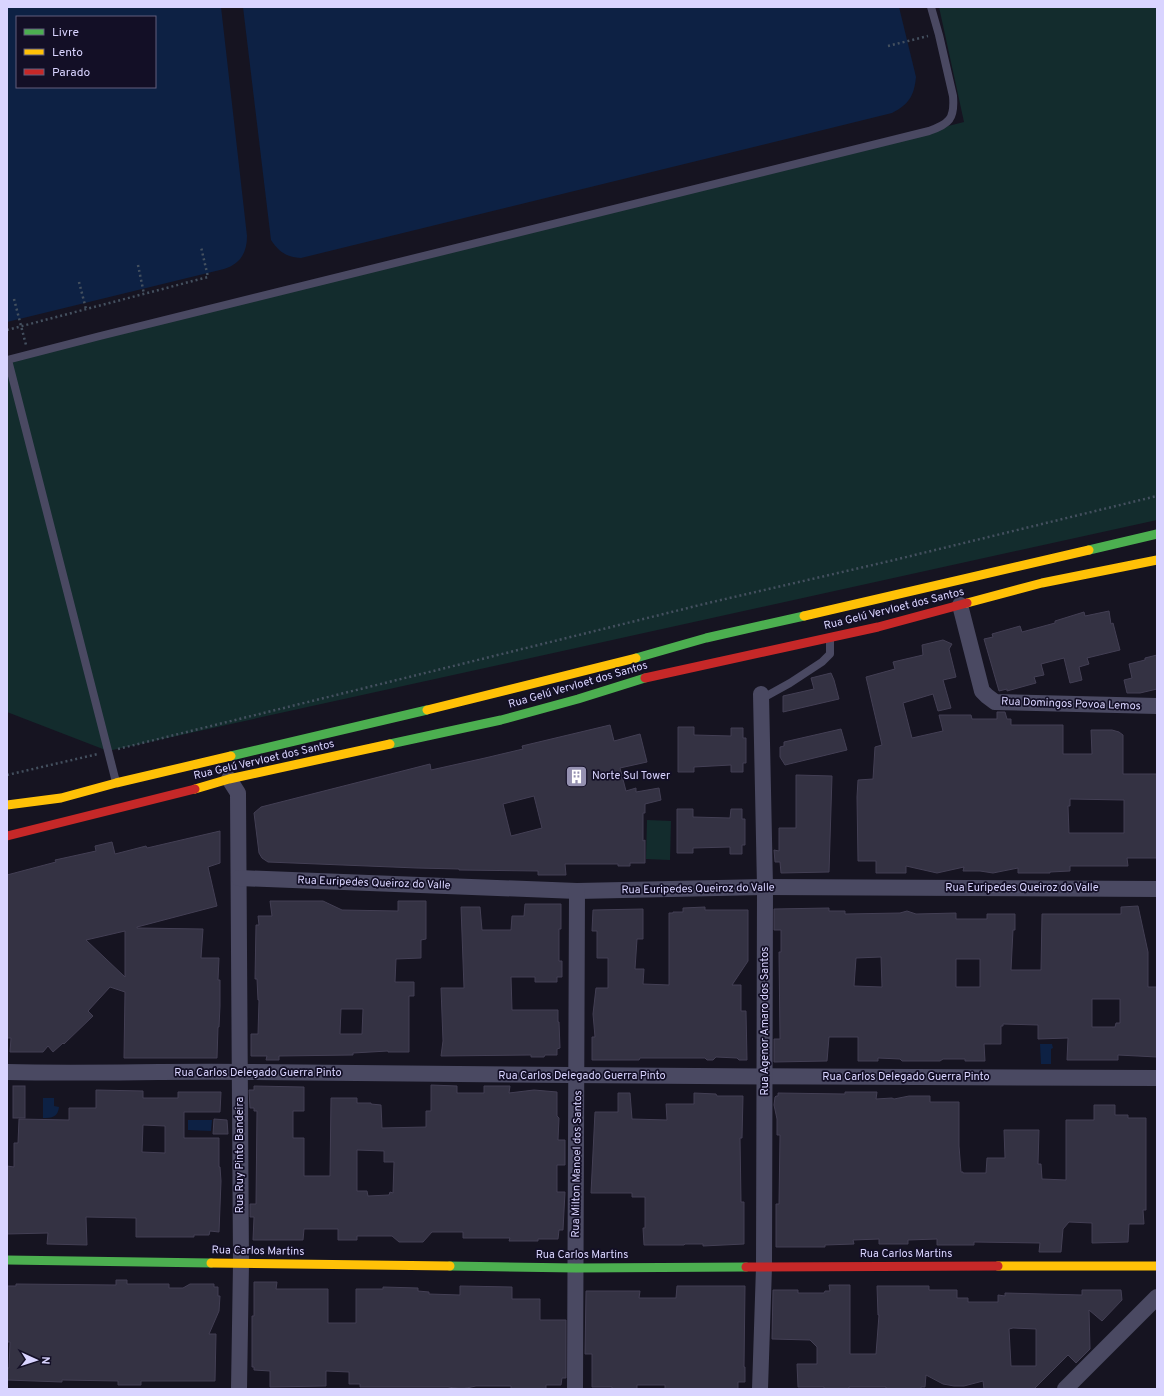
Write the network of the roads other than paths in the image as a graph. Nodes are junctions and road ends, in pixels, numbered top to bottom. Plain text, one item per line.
1 (931, 7) edge
2 (8, 360) edge
3 (1157, 534) edge
4 (1157, 560) edge
5 (960, 605) junction
6 (830, 638) junction
7 (761, 697) joint
8 (1157, 706) edge
9 (229, 779) junction
10 (116, 783) junction
11 (7, 805) edge
12 (10, 835) edge
13 (239, 878) junction
14 (765, 887) junction
15 (1157, 889) edge
16 (577, 891) junction
17 (7, 1072) edge
18 (240, 1072) junction
19 (577, 1076) junction
20 (765, 1076) junction
21 (1157, 1078) edge
22 (7, 1260) edge
23 (241, 1263) junction
24 (764, 1266) junction
25 (1157, 1266) edge
26 (576, 1268) junction
27 (1157, 1297) edge
28 (239, 1389) edge
29 (575, 1389) edge
30 (760, 1389) edge
31 (1065, 1389) edge

1 - 2 lane
2 - 10 lane
3 - 10 main road, Rua Gelú Vervloet dos Santos
4 - 5 main road, Rua Gelú Vervloet dos Santos
5 - 6 main road, Rua Gelú Vervloet dos Santos
5 - 8 street, Rua Domingos Povoa Lemos
6 - 7 lane
6 - 9 main road, Rua Gelú Vervloet dos Santos
7 - 14 street, Rua Agenor Amaro dos Santos
9 - 12 main road, Rua Gelú Vervloet dos Santos
9 - 13 street, Rua Ruy Pinto Bandeira
10 - 11 main road, Rua Gelú Vervloet dos Santos
13 - 16 street, Rua Euripedes Queiroz do Valle
13 - 18 street, Rua Ruy Pinto Bandeira
14 - 15 street, Rua Euripedes Queiroz do Valle
14 - 16 street, Rua Euripedes Queiroz do Valle
14 - 20 street, Rua Agenor Amaro dos Santos
16 - 19 street, Rua Milton Manoel dos Santos
17 - 18 street, Rua Carlos Delegado Guerra Pinto
18 - 19 street, Rua Carlos Delegado Guerra Pinto
18 - 23 street, Rua Ruy Pinto Bandeira
19 - 20 street, Rua Carlos Delegado Guerra Pinto
19 - 26 street, Rua Milton Manoel dos Santos
20 - 21 street, Rua Carlos Delegado Guerra Pinto
20 - 24 street, Rua Agenor Amaro dos Santos
22 - 23 main road, Rua Carlos Martins
23 - 26 main road, Rua Carlos Martins
23 - 28 street, Rua Ruy Pinto Bandeira
24 - 25 main road, Rua Carlos Martins
24 - 26 main road, Rua Carlos Martins
24 - 30 street, Rua Agenor Amaro dos Santos
26 - 29 street, Rua Milton Manoel dos Santos
27 - 31 street

